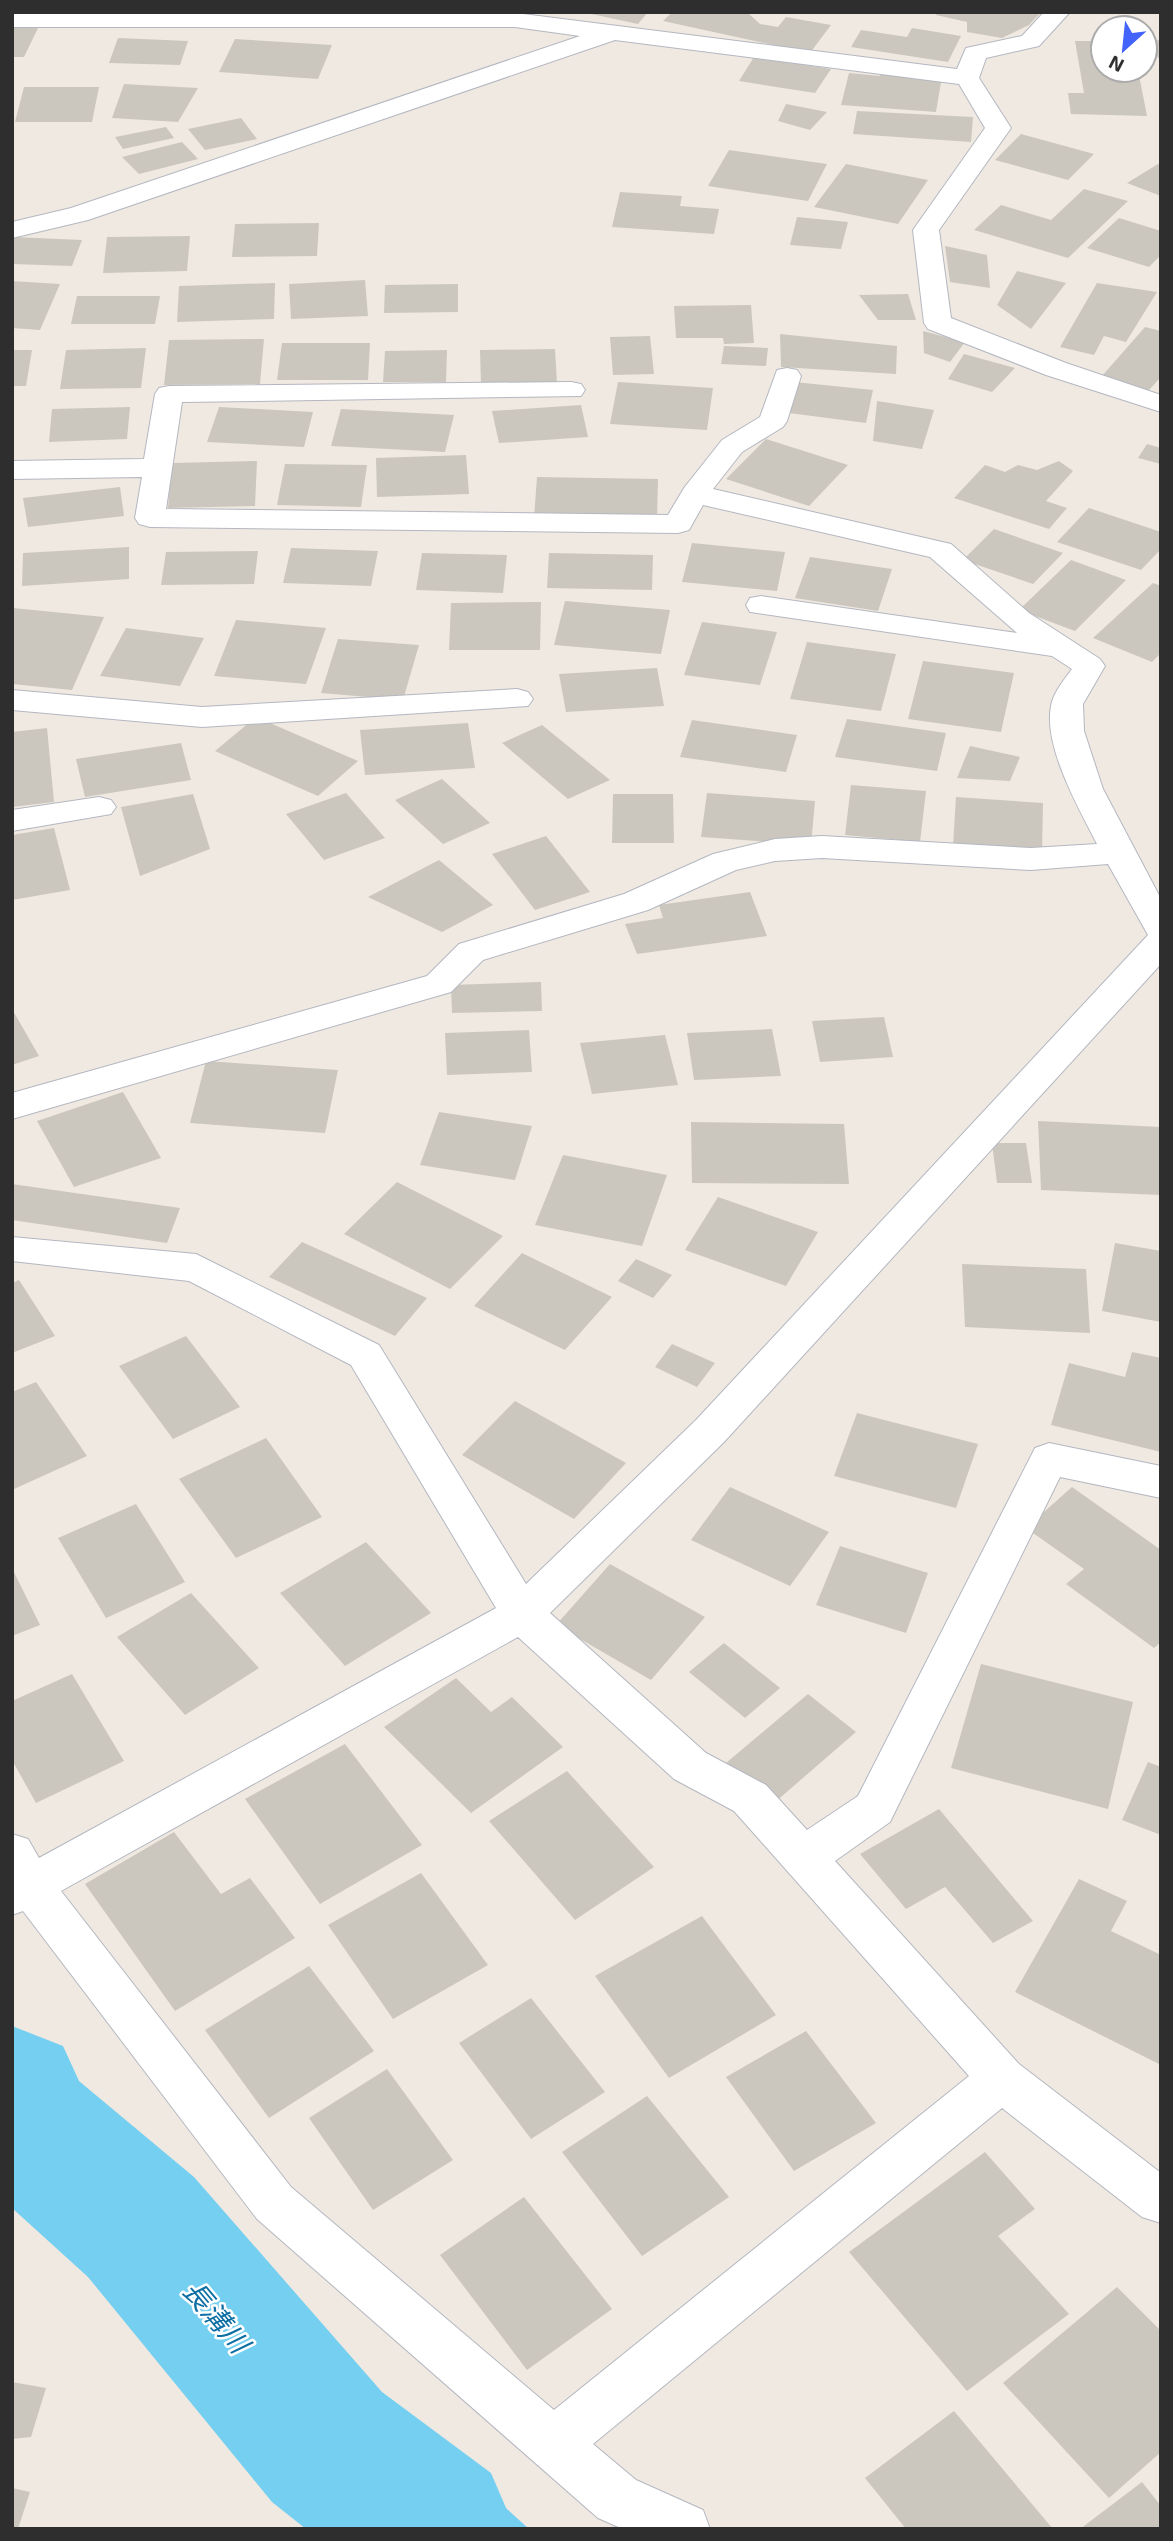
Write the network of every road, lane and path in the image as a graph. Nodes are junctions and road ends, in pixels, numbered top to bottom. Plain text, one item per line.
1 (1058, 12) edge
2 (518, 16) edge
3 (12, 20) edge
4 (615, 32) junction
5 (967, 78) junction
6 (12, 230) edge
7 (787, 376) dead end
8 (571, 390) dead end
9 (1161, 404) edge
10 (157, 468) junction
11 (12, 470) edge
12 (694, 495) junction
13 (761, 605) dead end
14 (1061, 648) junction
15 (517, 699) dead end
16 (12, 700) edge
17 (99, 807) dead end
18 (12, 821) edge
19 (1118, 853) junction
20 (1161, 929) edge
21 (1161, 942) edge
22 (12, 1106) edge
23 (18, 1249) dead end
24 (1161, 1482) edge
25 (522, 1614) junction
26 (804, 1857) junction
27 (18, 1878) edge
28 (1002, 2079) junction
29 (1160, 2200) edge
30 (553, 2444) junction
31 (684, 2529) edge

1 - 5 street
2 - 3 street
2 - 4 street
4 - 5 street
4 - 6 street
5 - 9 street
7 - 12 street
8 - 10 street
10 - 11 street
10 - 12 street
12 - 14 street
13 - 14 street
14 - 19 street
15 - 16 street
17 - 18 street
19 - 20 street
19 - 22 street
21 - 25 street
23 - 25 street
24 - 26 street
25 - 26 street
25 - 27 street
26 - 28 street
27 - 30 street
28 - 29 street
28 - 30 street
30 - 31 street

